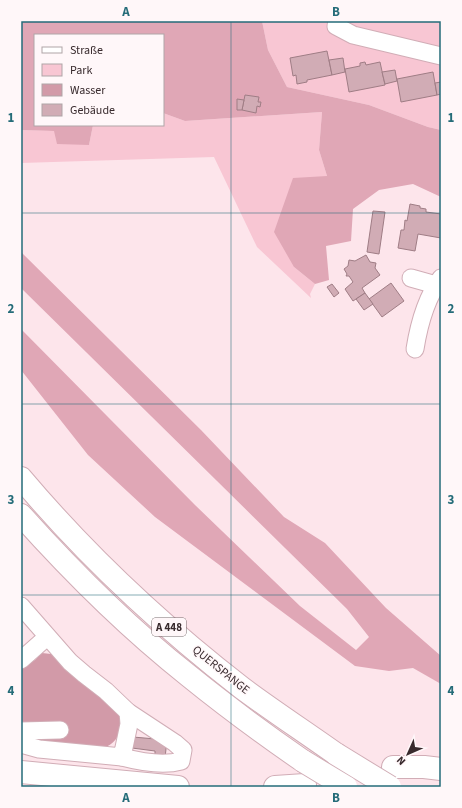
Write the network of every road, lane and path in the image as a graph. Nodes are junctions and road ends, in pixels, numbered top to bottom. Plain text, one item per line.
1 (337, 21) edge
2 (441, 56) edge
3 (411, 278) dead end
4 (438, 281) edge
5 (415, 349) dead end
6 (21, 478) edge
7 (21, 515) edge
8 (21, 606) edge
9 (48, 637) junction
10 (21, 660) edge
11 (128, 712) junction
12 (60, 730) dead end
13 (21, 731) edge
14 (21, 744) edge
15 (122, 757) junction
16 (441, 769) edge
17 (21, 772) edge
18 (391, 777) edge
19 (302, 786) edge
20 (178, 787) edge
21 (275, 787) edge
22 (346, 787) edge

1 - 2 street
3 - 4 street
4 - 5 street
6 - 18 highway, QUERSPANGE / A 448, bridge
7 - 22 highway, QUERSPANGE / A 448, bridge
8 - 9 street
9 - 10 street
9 - 11 street
11 - 15 street
11 - 15 street
12 - 13 street
14 - 15 street
16 - 18 highway
17 - 20 highway
19 - 21 highway

